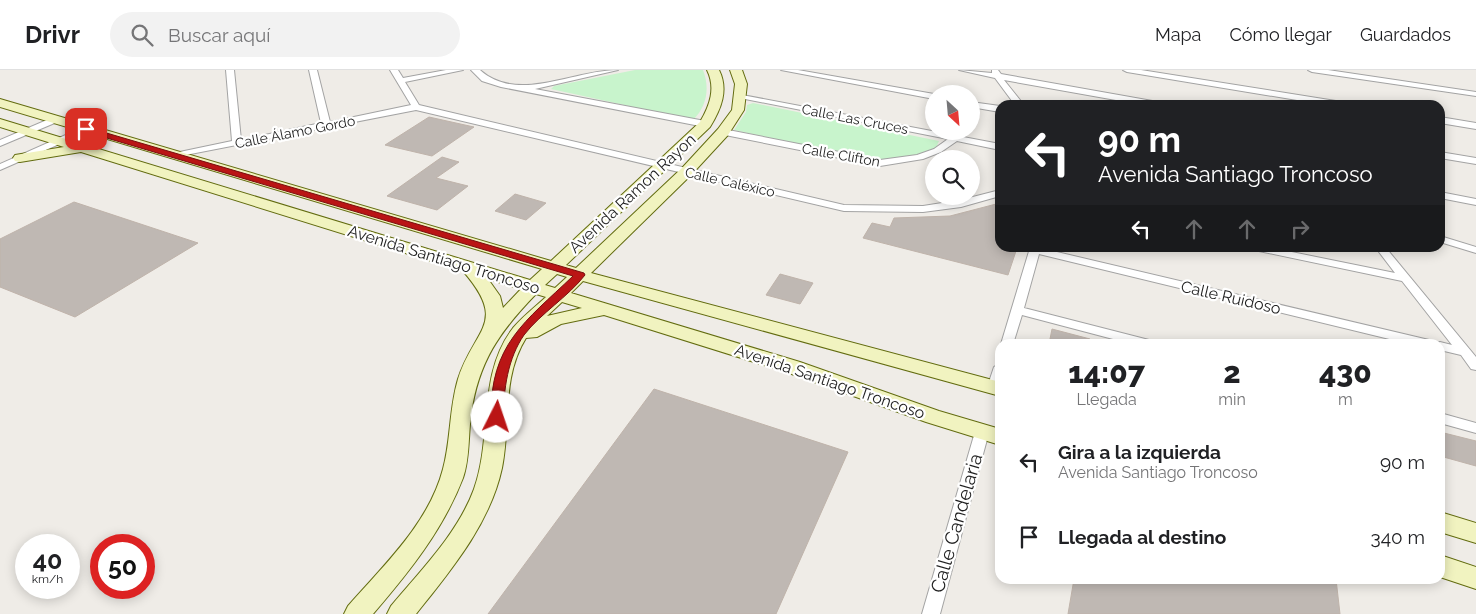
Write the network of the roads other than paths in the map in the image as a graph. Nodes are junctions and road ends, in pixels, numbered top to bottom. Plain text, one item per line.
1 (230, 70) edge
2 (313, 70) edge
3 (394, 70) edge
4 (459, 70) edge
5 (475, 70) edge
6 (614, 70) edge
7 (713, 70) edge
8 (736, 70) edge
9 (786, 70) edge
10 (963, 70) edge
11 (1127, 70) edge
12 (1312, 70) edge
13 (996, 73) edge
14 (399, 81) junction
15 (522, 89) junction
16 (1261, 92) junction
17 (1476, 94) edge
18 (925, 95) edge
19 (740, 96) junction
20 (1016, 100) edge
21 (1133, 100) edge
22 (1267, 100) edge
23 (1311, 100) edge
24 (0, 103) edge
25 (980, 106) edge
26 (416, 107) junction
27 (995, 109) edge
28 (54, 120) junction
29 (1445, 121) edge
30 (0, 123) edge
31 (705, 124) junction
32 (326, 126) junction
33 (1476, 126) edge
34 (86, 129) junction
35 (27, 131) junction
36 (723, 132) junction
37 (925, 133) edge
38 (953, 140) edge
39 (959, 140) edge
40 (59, 141) junction
41 (0, 143) edge
42 (237, 143) junction
43 (995, 147) edge
44 (83, 148) junction
45 (173, 156) junction
46 (1445, 156) edge
47 (20, 158) junction
48 (1476, 161) edge
49 (662, 166) junction
50 (0, 167) edge
51 (687, 171) junction
52 (995, 195) edge
53 (1445, 196) edge
54 (1476, 202) edge
55 (1445, 241) edge
56 (1476, 250) edge
57 (1033, 252) edge
58 (1046, 252) edge
59 (1277, 252) edge
60 (1385, 252) edge
61 (468, 267) junction
62 (553, 267) junction
63 (580, 275) junction
64 (1407, 279) junction
65 (533, 287) junction
66 (561, 295) junction
67 (604, 309) junction
68 (1018, 310) junction
69 (492, 332) junction
70 (1009, 339) edge
71 (1130, 339) edge
72 (1408, 339) edge
73 (516, 340) junction
74 (1445, 347) edge
75 (1464, 352) junction
76 (1476, 366) edge
77 (995, 387) edge
78 (1445, 419) edge
79 (1476, 428) edge
80 (982, 432) junction
81 (995, 436) edge
82 (1445, 524) edge
83 (1476, 533) edge
84 (1445, 568) edge
85 (1476, 578) edge
86 (357, 614) edge
87 (400, 614) edge
88 (930, 614) edge

1 - 42 street
2 - 32 street
3 - 14 street
4 - 14 street
5 - 15 street
6 - 15 street
7 - 31 main road, Avenida Ramon Rayon
8 - 19 main road, Avenida Ramon Rayon
9 - 18 street
10 - 13 street
11 - 16 street
12 - 17 street
13 - 20 street
13 - 21 street
14 - 26 street
15 - 31 street
16 - 22 street
16 - 23 street
19 - 36 main road, Avenida Ramon Rayon
19 - 37 street, Calle Las Cruces
24 - 28 main road, Avenida Santiago Troncoso
25 - 27 street
26 - 32 street, Calle Álamo Gordo
26 - 49 street, Calle Caléxico
28 - 34 main road, Avenida Santiago Troncoso
28 - 35 street
29 - 33 street
30 - 35 main road, Avenida Santiago Troncoso
31 - 49 main road, Avenida Ramon Rayon
32 - 42 street, Calle Álamo Gordo
34 - 40 street
34 - 45 main road, Avenida Santiago Troncoso
35 - 40 main road, Avenida Santiago Troncoso
35 - 41 street
36 - 38 street, Calle Clifton
36 - 51 main road, Avenida Ramon Rayon
39 - 43 street, Calle Las Cruces
40 - 44 main road, Avenida Santiago Troncoso
40 - 47 street
42 - 45 street, Calle Álamo Gordo
44 - 47 main road
44 - 61 main road, Avenida Santiago Troncoso
45 - 62 main road, Avenida Santiago Troncoso
46 - 48 street
47 - 50 street
49 - 51 street, Calle Caléxico
49 - 62 main road, Avenida Ramon Rayon
51 - 52 street, Calle Caléxico
51 - 63 main road, Avenida Ramon Rayon
53 - 54 street
55 - 56 street
57 - 68 street
58 - 72 street, Calle Ruidoso
59 - 64 street
60 - 64 street
61 - 65 main road, Avenida Santiago Troncoso
61 - 69 main road
62 - 63 main road, Avenida Santiago Troncoso
62 - 65 main road, Avenida Ramon Rayon
63 - 66 main road, Avenida Ramon Rayon
63 - 77 main road, Avenida Santiago Troncoso
64 - 75 street
65 - 66 main road, Avenida Santiago Troncoso
65 - 69 main road, Avenida Ramon Rayon
66 - 67 main road, Avenida Santiago Troncoso
66 - 73 main road, Avenida Ramon Rayon
67 - 73 main road
67 - 80 main road, Avenida Santiago Troncoso
68 - 70 street
68 - 71 street
69 - 86 main road, Avenida Ramon Rayon
73 - 87 main road, Avenida Ramon Rayon
74 - 75 street
75 - 76 street
78 - 79 street
80 - 81 main road, Avenida Santiago Troncoso
80 - 88 street, Calle Candelaria
82 - 83 main road
84 - 85 main road

